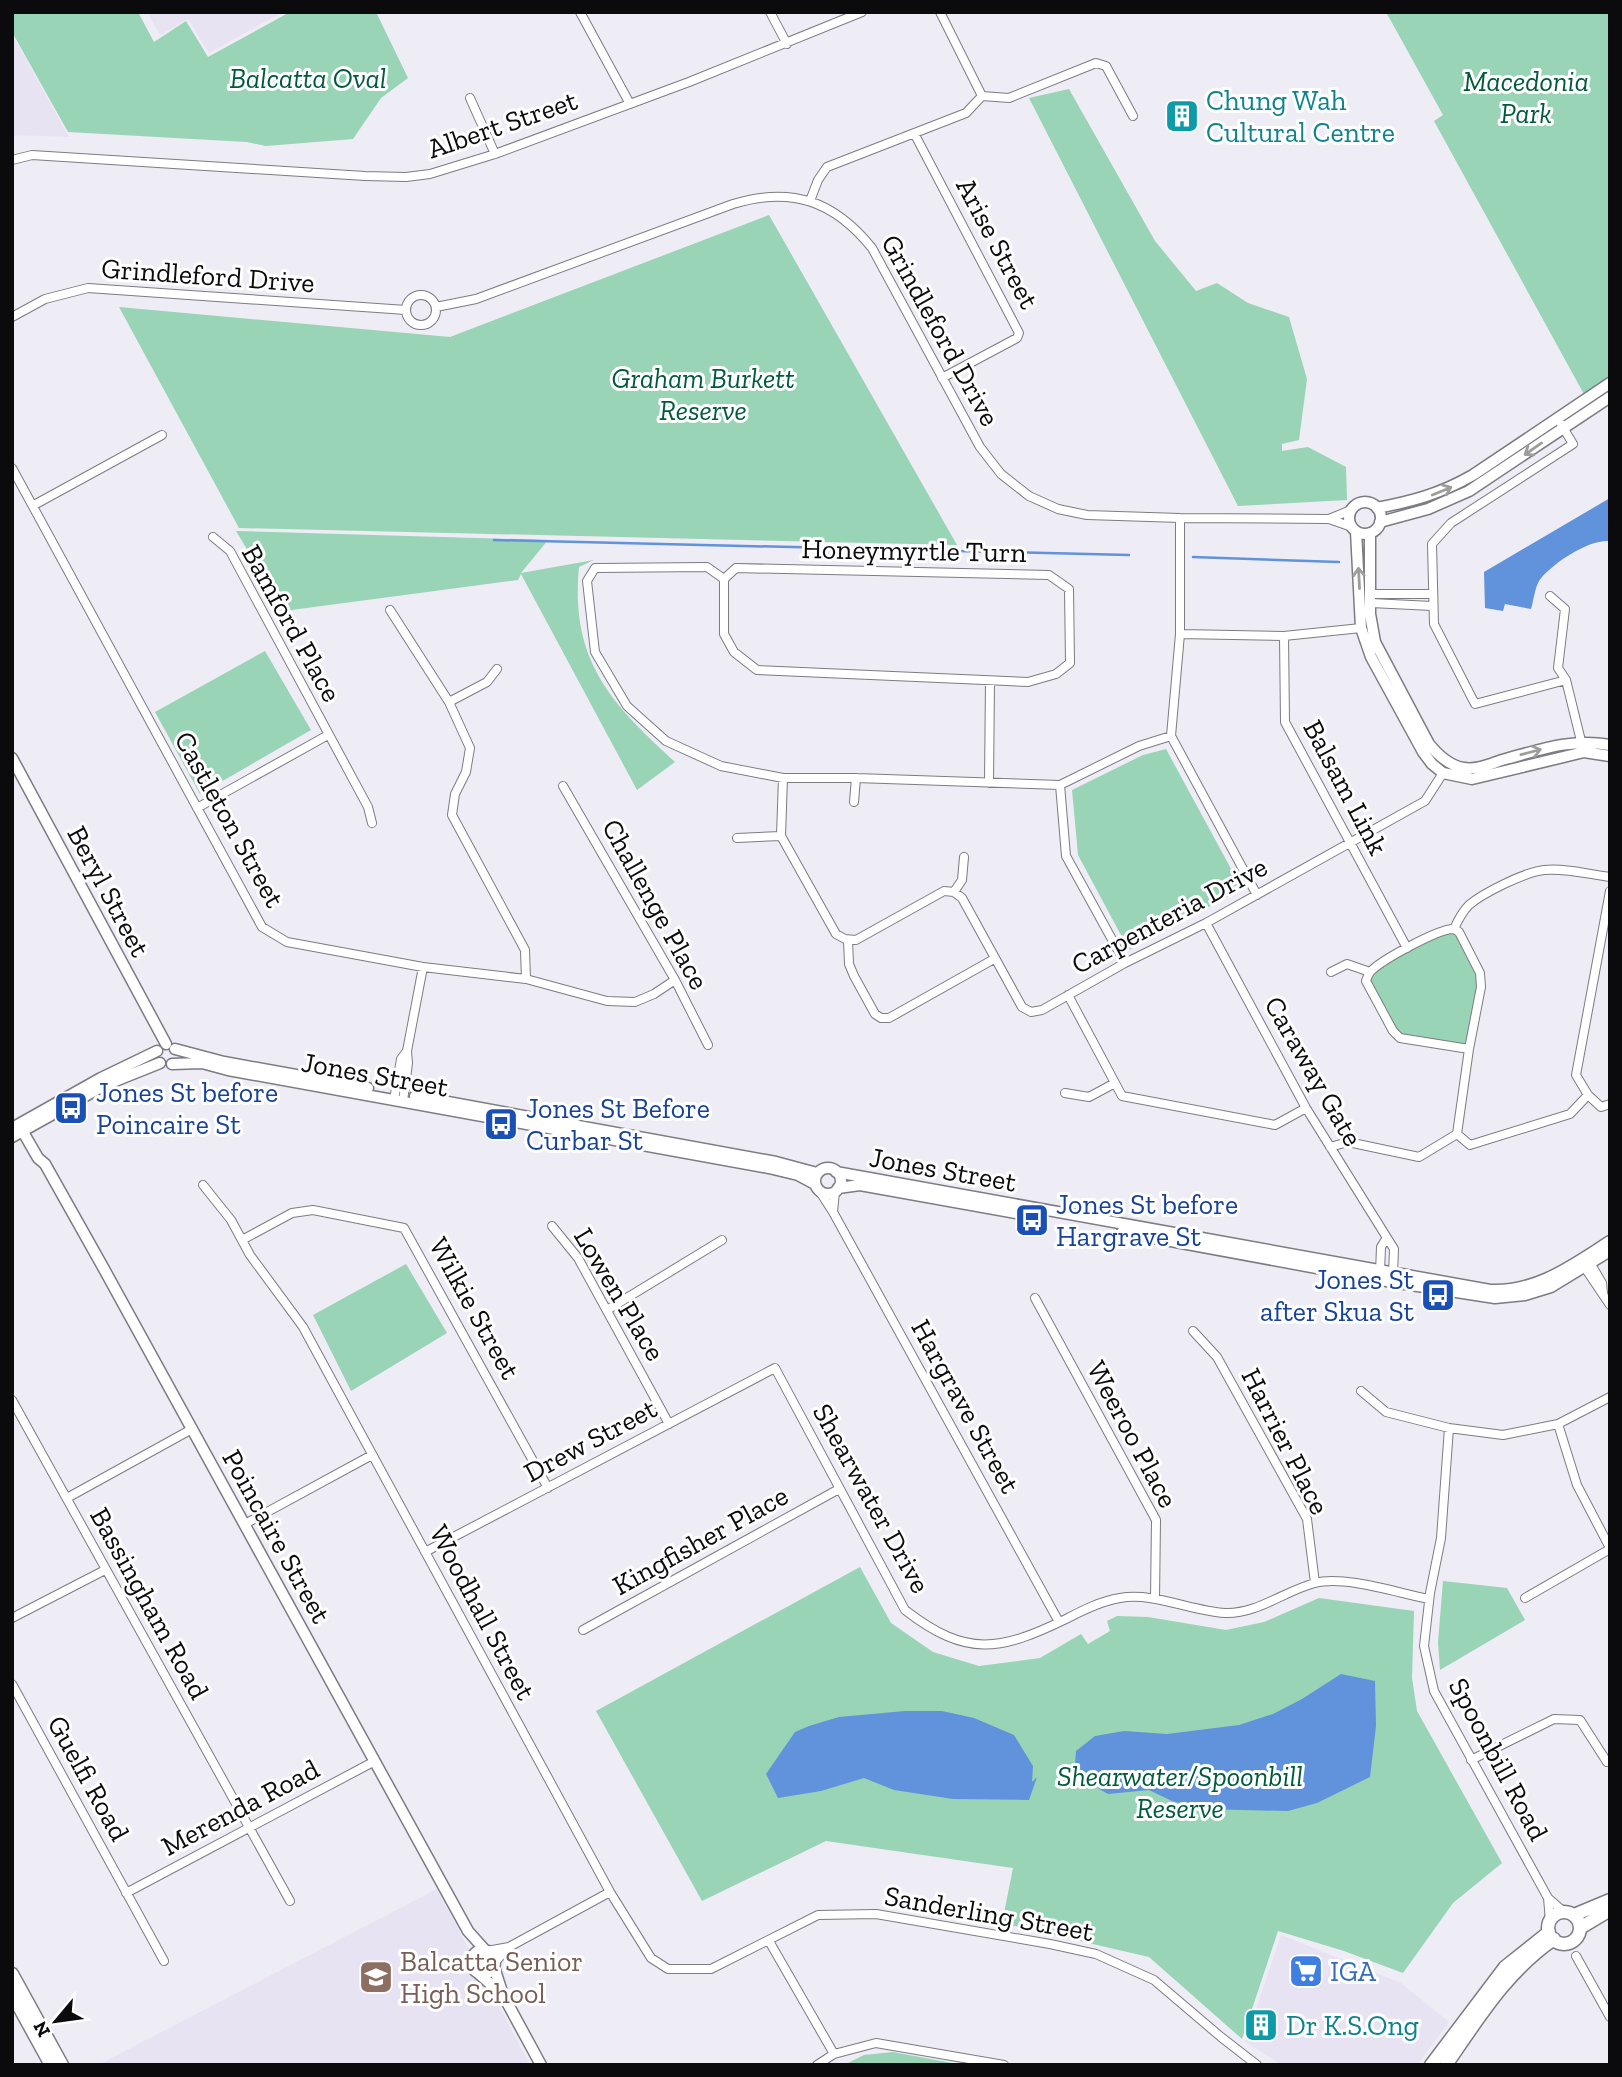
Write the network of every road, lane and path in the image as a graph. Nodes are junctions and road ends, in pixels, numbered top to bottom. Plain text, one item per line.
1 (580, 12) edge
2 (770, 12) edge
3 (862, 12) edge
4 (940, 12) edge
5 (787, 44) junction
6 (982, 96) junction
7 (470, 98) dead end
8 (630, 104) junction
9 (1133, 116) dead end
10 (914, 133) junction
11 (495, 154) junction
12 (12, 160) edge
13 (810, 201) junction
14 (436, 307) junction
15 (406, 310) junction
16 (12, 317) edge
17 (943, 378) junction
18 (1610, 383) edge
19 (1610, 397) edge
20 (1560, 423) junction
21 (162, 435) dead end
22 (12, 468) edge
23 (34, 505) junction
24 (1377, 508) junction
25 (1351, 510) junction
26 (1180, 518) junction
27 (1329, 519) junction
28 (1380, 522) junction
29 (1354, 529) junction
30 (1370, 533) junction
31 (213, 537) dead end
32 (724, 579) junction
33 (1433, 594) junction
34 (1550, 596) dead end
35 (1371, 598) junction
36 (1432, 606) junction
37 (390, 610) dead end
38 (1361, 628) junction
39 (1180, 634) junction
40 (1284, 636) junction
41 (497, 669) dead end
42 (1566, 680) junction
43 (990, 681) junction
44 (449, 702) junction
45 (328, 736) junction
46 (1171, 736) junction
47 (1581, 741) junction
48 (1610, 746) edge
49 (1610, 756) edge
50 (12, 758) edge
51 (1443, 773) junction
52 (783, 778) junction
53 (856, 778) junction
54 (989, 783) junction
55 (1060, 785) junction
56 (563, 786) dead end
57 (854, 802) dead end
58 (197, 808) junction
59 (372, 823) dead end
60 (781, 836) junction
61 (737, 838) dead end
62 (1349, 842) junction
63 (964, 857) dead end
64 (1610, 877) edge
65 (1610, 891) edge
66 (954, 892) junction
67 (1257, 895) junction
68 (1206, 923) junction
69 (1454, 929) junction
70 (848, 940) junction
71 (1407, 948) junction
72 (994, 959) junction
73 (1125, 963) junction
74 (422, 967) junction
75 (1331, 972) dead end
76 (1370, 972) junction
77 (526, 979) junction
78 (675, 980) junction
79 (1068, 995) junction
80 (708, 1045) dead end
81 (166, 1048) junction
82 (1469, 1049) junction
83 (160, 1063) junction
84 (172, 1064) junction
85 (1115, 1083) junction
86 (1065, 1093) dead end
87 (1588, 1095) junction
88 (399, 1097) junction
89 (1610, 1104) edge
90 (1306, 1108) junction
91 (20, 1128) edge
92 (1457, 1134) junction
93 (1330, 1147) junction
94 (836, 1172) junction
95 (817, 1183) junction
96 (203, 1185) dead end
97 (837, 1189) junction
98 (833, 1212) junction
99 (552, 1226) dead end
100 (1386, 1239) junction
101 (242, 1240) junction
102 (722, 1240) dead end
103 (1610, 1241) edge
104 (1610, 1251) edge
105 (1585, 1262) junction
106 (1386, 1276) junction
107 (1035, 1298) dead end
108 (1610, 1305) edge
109 (607, 1310) junction
110 (1193, 1331) dead end
111 (775, 1368) joint
112 (1361, 1391) dead end
113 (1610, 1396) edge
114 (12, 1400) edge
115 (669, 1424) junction
116 (1558, 1424) junction
117 (1449, 1428) junction
118 (192, 1429) junction
119 (372, 1455) junction
120 (548, 1488) junction
121 (839, 1489) junction
122 (68, 1498) junction
123 (244, 1524) junction
124 (1610, 1549) edge
125 (425, 1552) junction
126 (105, 1570) junction
127 (1315, 1583) junction
128 (1525, 1598) dead end
129 (1429, 1599) junction
130 (1154, 1600) junction
131 (12, 1618) edge
132 (1059, 1622) junction
133 (583, 1630) dead end
134 (12, 1685) edge
135 (1471, 1760) junction
136 (375, 1761) junction
137 (1607, 1762) dead end
138 (248, 1828) junction
139 (610, 1892) junction
140 (126, 1893) junction
141 (1548, 1898) junction
142 (290, 1900) dead end
143 (1610, 1900) edge
144 (1610, 1910) edge
145 (1569, 1914) junction
146 (1580, 1928) junction
147 (1551, 1930) junction
148 (468, 1931) junction
149 (769, 1941) junction
150 (509, 1947) junction
151 (486, 1951) junction
152 (472, 1956) junction
153 (1577, 1956) dead end
154 (164, 1961) dead end
155 (494, 1965) junction
156 (478, 1973) junction
157 (12, 1974) edge
158 (12, 1994) edge
159 (503, 1995) junction
160 (1610, 2017) edge
161 (834, 2054) junction
162 (51, 2065) edge
163 (62, 2065) edge
164 (541, 2065) edge
165 (817, 2065) edge
166 (1004, 2065) edge
167 (1257, 2065) edge
168 (1431, 2065) edge
169 (1446, 2065) edge

1 - 8 street
2 - 5 street
3 - 5 street, Albert Street
4 - 6 street
5 - 8 street, Albert Street
6 - 9 street
6 - 10 street
7 - 11 street
8 - 11 street, Albert Street
10 - 13 street
10 - 17 street, Arise Street
11 - 12 street, Albert Street
13 - 14 street, Grindleford Drive
13 - 17 street, Grindleford Drive
14 - 15 street
14 - 15 street
15 - 16 street, Grindleford Drive
17 - 26 street, Grindleford Drive
18 - 20 street, Grindleford Drive
19 - 20 street, Grindleford Drive
24 -> 20 street, Grindleford Drive
20 -> 28 street, Grindleford Drive
20 - 33 street
21 - 23 street
22 - 23 street, Castleton Street
23 - 58 street, Castleton Street
24 - 25 street, Grindleford Drive
24 - 28 street
25 - 27 street, Grindleford Drive
25 - 29 street
26 - 27 street, Grindleford Drive
26 - 39 street
27 - 29 street, Grindleford Drive
28 - 30 street
29 - 30 street, Grindleford Drive
38 -> 29 street
30 - 35 street
31 - 45 street, Bamford Place
32 - 43 street, Honeymyrtle Turn
32 - 43 street, Honeymyrtle Turn
32 - 52 street
33 - 35 street
33 - 36 street
34 - 42 street
35 - 36 street
35 -> 47 street
36 - 42 street
37 - 44 street
38 - 40 street
38 - 51 street
39 - 40 street
39 - 46 street
40 - 62 street, Balsam Link
41 - 44 street
42 - 47 street
43 - 54 street
44 - 77 street
45 - 58 street, Bamford Place
45 - 59 street, Bamford Place
46 - 55 street
46 - 67 street
47 - 48 street
49 - 51 street
50 - 81 street, Beryl Street
51 - 62 street, Carpenteria Drive
52 - 53 street
52 - 60 street
53 - 54 street
53 - 57 street
54 - 55 street
55 - 73 street
56 - 78 street, Challenge Place
58 - 74 street, Castleton Street
60 - 61 street
60 - 70 street
62 - 67 street, Carpenteria Drive
62 - 71 street, Balsam Link
63 - 66 street
64 - 69 street
65 - 87 street
66 - 70 street
66 - 72 street, Carpenteria Drive
67 - 68 street, Carpenteria Drive
68 - 73 street, Carpenteria Drive
68 - 90 street, Caraway Gate
69 - 71 street
69 - 82 street
70 - 72 street
71 - 76 street
72 - 79 street, Carpenteria Drive
73 - 79 street, Carpenteria Drive
74 - 77 street, Castleton Street
74 - 88 street
75 - 76 street
76 - 82 street
77 - 78 street, Castleton Street
78 - 80 street, Challenge Place
79 - 85 street
81 - 83 street
81 - 84 street
81 - 88 street, Jones Street
81 - 91 street
82 - 92 street
83 - 84 street, Jones Street
83 - 91 street, Jones Street
84 - 88 street, Jones Street
85 - 86 street
85 - 90 street
87 - 89 street
87 - 92 street
88 - 95 street, Jones Street
90 - 93 street, Caraway Gate
91 - 118 street, Poincaire Street
92 - 93 street
93 - 100 street, Caraway Gate
94 - 95 street, Jones Street
94 - 97 street, Jones Street
94 - 106 street, Jones Street
95 - 97 street, Jones Street
95 - 98 street, Hargrave Street
96 - 101 street, Woodhall Street
97 - 98 street
97 - 106 street, Jones Street
98 - 132 street, Hargrave Street
99 - 109 street, Lowen Place
100 - 106 street
100 - 106 street, Caraway Gate
101 - 119 street, Woodhall Street
101 - 120 street, Wilkie Street
102 - 109 street
103 - 105 street, Jones Street
104 - 105 street, Jones Street
105 - 106 street, Jones Street
105 - 108 street
107 - 130 street, Weeroo Place
109 - 115 street, Lowen Place
110 - 127 street, Harrier Place
111 - 115 street, Drew Street
111 - 121 street, Shearwater Drive
112 - 117 street
113 - 116 street
114 - 122 street, Bassingham Road
115 - 120 street, Drew Street
116 - 117 street
116 - 124 street
117 - 129 street, Spoonbill Road
118 - 122 street
118 - 123 street, Poincaire Street
119 - 123 street
119 - 125 street, Woodhall Street
120 - 125 street, Drew Street
121 - 132 street, Shearwater Drive
121 - 133 street, Kingfisher Place
122 - 126 street, Bassingham Road
123 - 136 street, Poincaire Street
124 - 128 street
125 - 139 street, Woodhall Street
126 - 131 street
126 - 138 street, Bassingham Road
127 - 129 street, Shearwater Drive
127 - 130 street, Shearwater Drive
129 - 135 street, Spoonbill Road
130 - 132 street, Shearwater Drive
134 - 140 street, Guelfi Road
135 - 137 street
135 - 141 street, Spoonbill Road
136 - 138 street, Merenda Road
136 - 148 street, Poincaire Street
138 - 140 street, Merenda Road
138 - 142 street, Bassingham Road
139 - 149 street, Woodhall Street
139 - 150 street
140 - 154 street, Guelfi Road
141 - 145 street, Spoonbill Road
141 - 147 street, Spoonbill Road
143 - 145 main road
144 - 146 main road
145 - 146 main road
145 - 147 main road
146 - 147 main road
147 - 168 main road
147 - 169 main road
148 - 151 street, Poincaire Street
148 - 152 street, Poincaire Street
149 - 161 street
149 - 167 street, Sanderling Street
150 - 151 street
150 - 155 street
151 - 152 street
151 - 155 street
152 - 156 street
153 - 160 street
155 - 156 street
155 - 159 street
156 - 159 street
157 - 163 main road
158 - 162 main road
159 - 164 street
161 - 165 street
161 - 166 street

